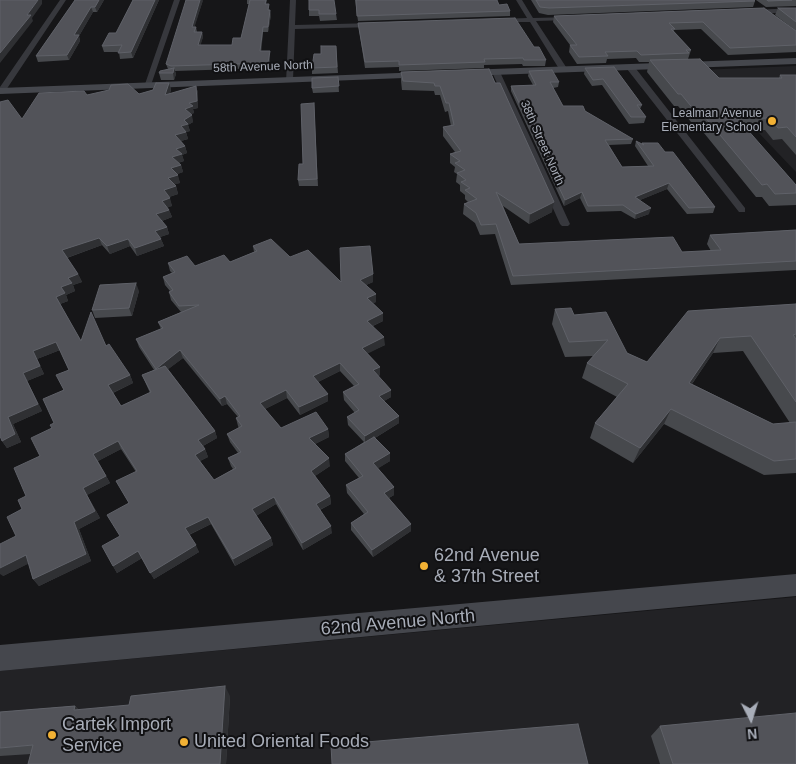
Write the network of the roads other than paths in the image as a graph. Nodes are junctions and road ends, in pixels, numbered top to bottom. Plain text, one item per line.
1 (63, 0) edge
2 (177, 0) edge
3 (293, 0) edge
4 (519, 0) edge
5 (756, 6) edge
6 (796, 10) edge
7 (764, 11) junction
8 (744, 12) edge
9 (771, 17) edge
10 (580, 18) edge
11 (531, 20) junction
12 (491, 21) edge
13 (382, 24) edge
14 (293, 27) junction
15 (796, 61) edge
16 (630, 67) junction
17 (564, 70) junction
18 (496, 72) junction
19 (289, 80) junction
20 (147, 85) junction
21 (0, 91) edge
22 (742, 210) dead end
23 (566, 224) dead end
24 (796, 585) edge
25 (0, 658) edge

1 - 21 street
2 - 20 street
3 - 14 street
4 - 11 street
5 - 7 street
6 - 7 street
7 - 8 street
7 - 9 street
10 - 11 street
11 - 12 street
11 - 17 street
13 - 14 street
14 - 19 street
15 - 16 street, 58th Avenue North
16 - 17 street, 58th Avenue North
16 - 22 street
17 - 18 street, 58th Avenue North
18 - 19 street, 58th Avenue North
18 - 23 street, 38th Street North
19 - 20 street, 58th Avenue North
20 - 21 street, 58th Avenue North
24 - 25 street, 62nd Avenue North

